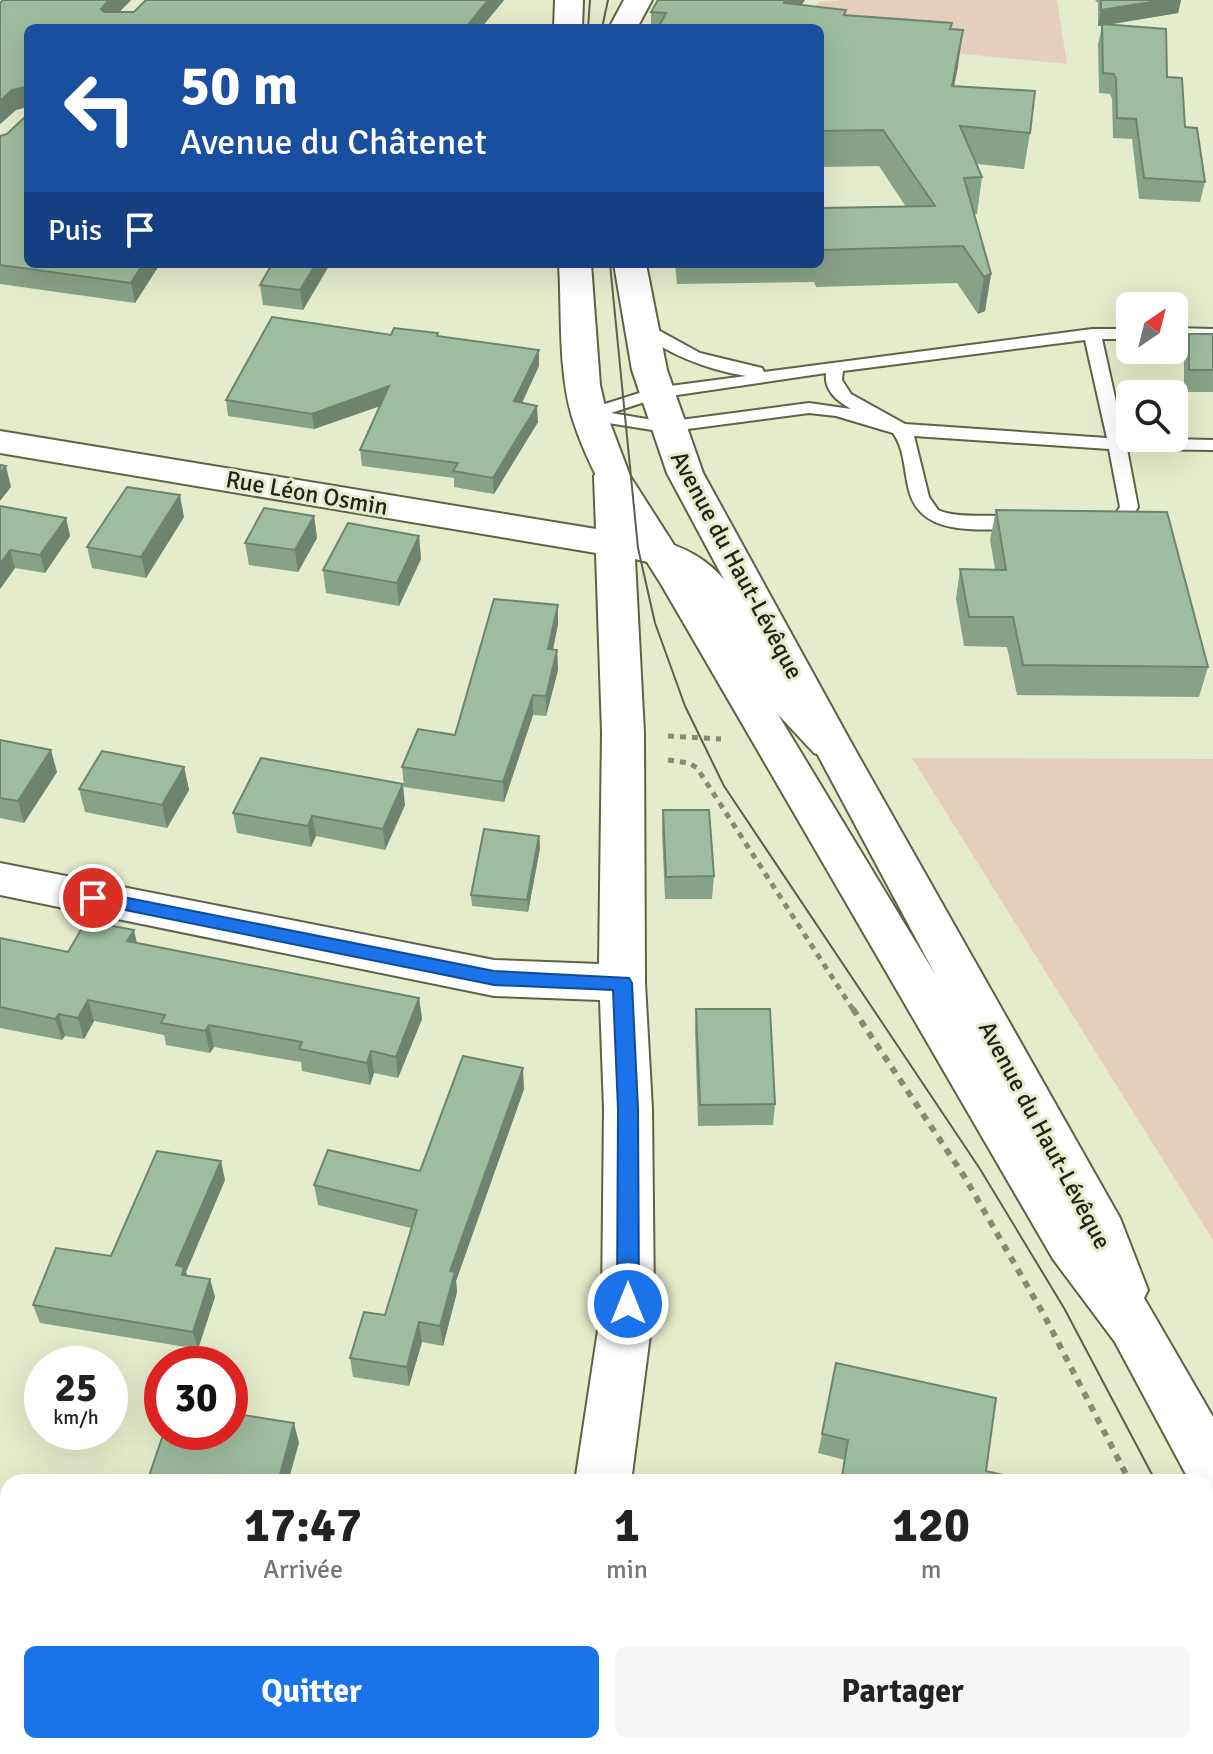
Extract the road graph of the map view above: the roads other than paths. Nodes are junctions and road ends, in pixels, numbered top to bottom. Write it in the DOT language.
graph roads {
  1 [pos="569,0"];
  2 [pos="638,0"];
  3 [pos="568,24"];
  4 [pos="625,24"];
  5 [pos="575,268"];
  6 [pos="630,268"];
  7 [pos="637,323"];
  8 [pos="1188,333"];
  9 [pos="1092,334"];
  10 [pos="1116,334"];
  11 [pos="1213,334"];
  12 [pos="835,367"];
  13 [pos="773,375"];
  14 [pos="660,410"];
  15 [pos="589,415"];
  16 [pos="900,429"];
  17 [pos="0,442"];
  18 [pos="1116,444"];
  19 [pos="1188,445"];
  20 [pos="1213,445"];
  21 [pos="1118,452"];
  22 [pos="612,476"];
  23 [pos="1043,523"];
  24 [pos="1091,525"];
  25 [pos="614,544"];
  26 [pos="659,551"];
  27 [pos="832,746"];
  28 [pos="0,879"];
  29 [pos="622,983"];
  30 [pos="1134,1326"];
  31 [pos="1213,1470"];
  32 [pos="604,1474"];
  1 -- 3 [label="main road"];
  2 -- 4 [label="main road"];
  5 -- 15 [label="main road, Avenue du Haut-Lévêque"];
  6 -- 7 [label="main road, Avenue du Haut-Lévêque"];
  7 -- 13 [label="lane"];
  7 -- 14 [label="main road, Avenue du Haut-Lévêque"];
  8 -- 11 [label="lane"];
  9 -- 10 [label="lane"];
  9 -- 12 [label="lane"];
  9 -- 18 [label="lane"];
  12 -- 13 [label="lane"];
  12 -- 16 [label="lane"];
  13 -- 14 [label="lane"];
  14 -- 15 [label="lane"];
  14 -- 15 [label="lane"];
  14 -- 16 [label="lane"];
  14 -- 27 [label="main road, Avenue du Haut-Lévêque"];
  15 -- 22 [label="main road, Avenue du Haut-Lévêque"];
  16 -- 18 [label="lane"];
  16 -- 23 [label="lane"];
  17 -- 25 [label="main road, Rue Léon Osmin"];
  19 -- 20 [label="lane"];
  21 -- 24 [label="lane"];
  22 -- 25 [label="main road, Avenue du Haut-Lévêque"];
  22 -- 26 [label="main road, Avenue du Haut-Lévêque"];
  25 -- 26 [label="main road, Rue Léon Osmin"];
  25 -- 29 [label="main road, Avenue du Haut-Lévêque"];
  26 -- 27 [label="main road"];
  26 -- 30 [label="main road, Avenue du Haut-Lévêque"];
  27 -- 30 [label="main road, Avenue du Haut-Lévêque"];
  28 -- 29 [label="main road"];
  29 -- 32 [label="main road, Avenue du Haut-Lévêque"];
  30 -- 31 [label="main road"];
}
